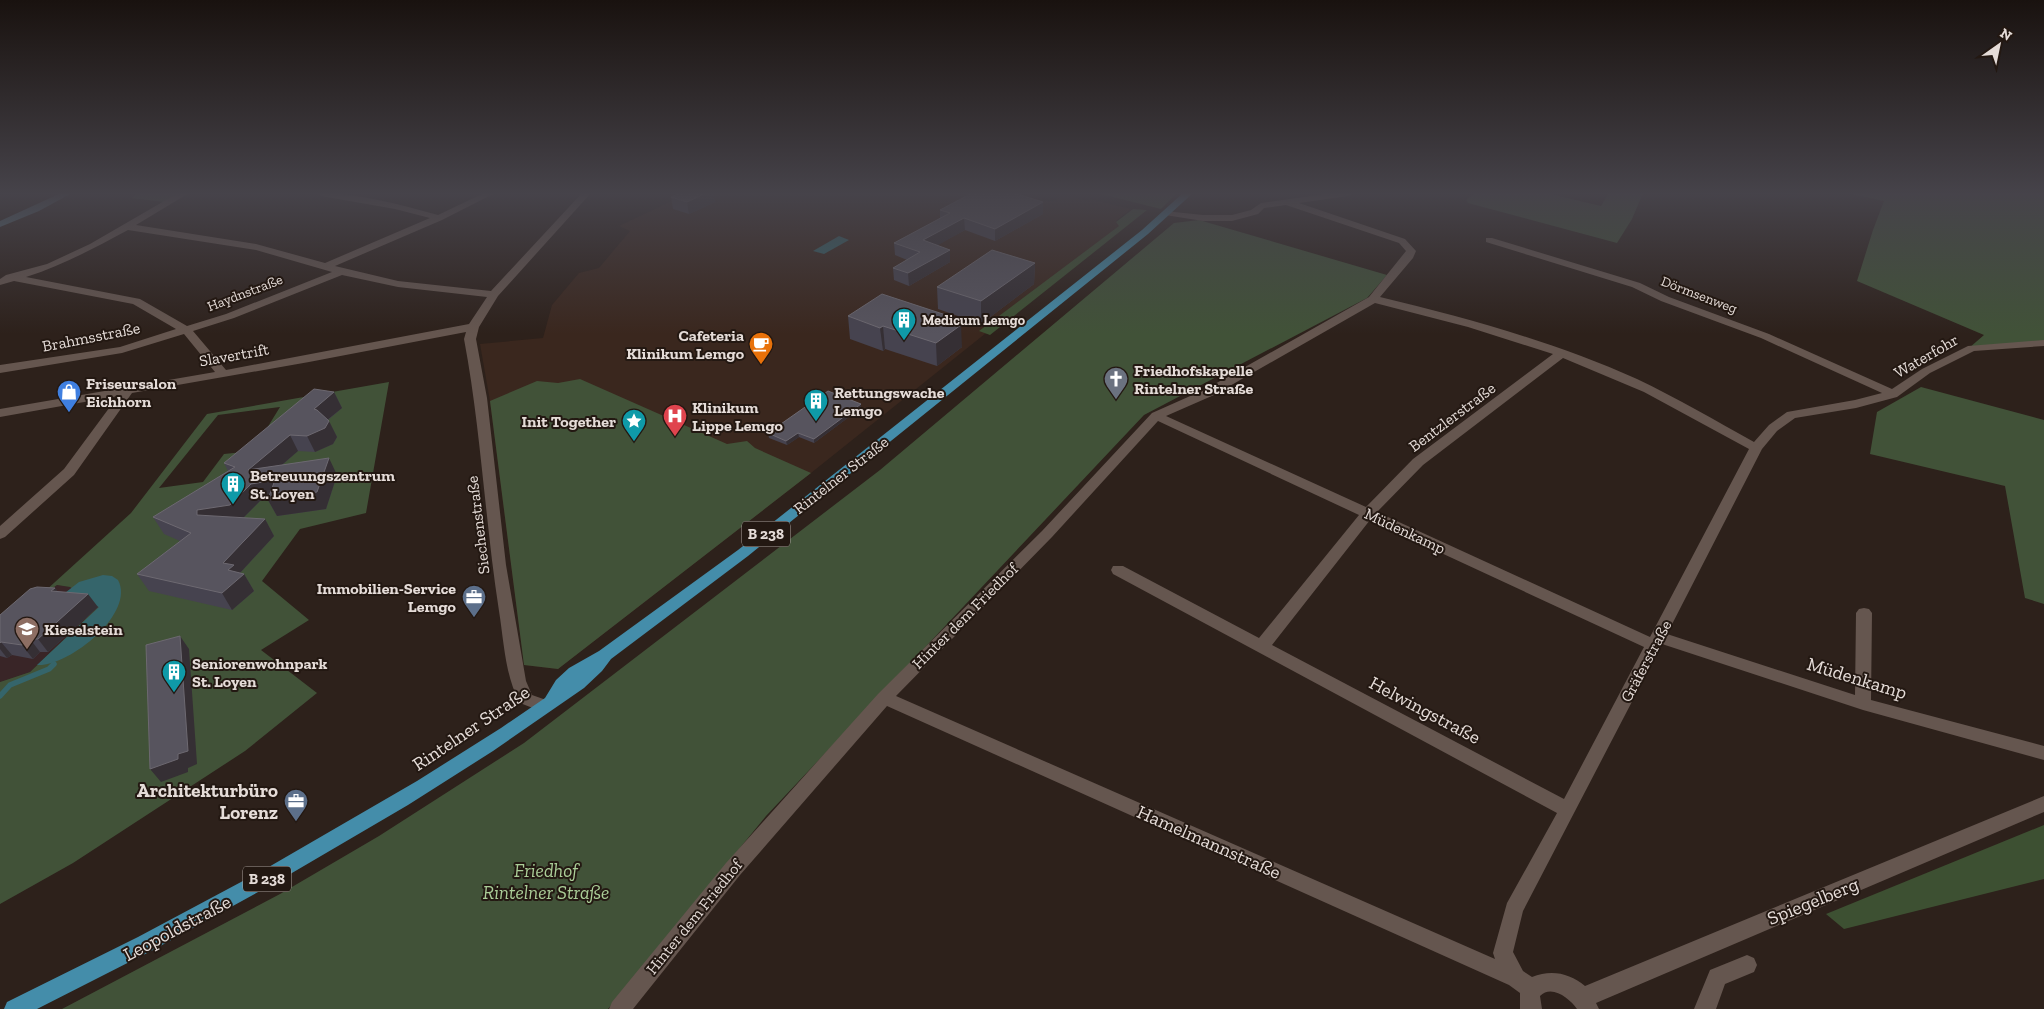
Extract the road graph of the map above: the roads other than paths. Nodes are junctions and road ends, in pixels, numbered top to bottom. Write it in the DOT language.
graph roads {
  1 [pos="102,240"];
  2 [pos="223,240"];
  3 [pos="387,240"];
  4 [pos="544,240"];
  5 [pos="1133,240"];
  6 [pos="1396,240"];
  7 [pos="1489,240"];
  8 [pos="327,266"];
  9 [pos="341,272"];
  10 [pos="5,280"];
  11 [pos="494,294"];
  12 [pos="1373,299"];
  13 [pos="473,327"];
  14 [pos="187,331"];
  15 [pos="2044,344"];
  16 [pos="1562,353"];
  17 [pos="0,368"];
  18 [pos="222,373"];
  19 [pos="128,391"];
  20 [pos="1893,394"];
  21 [pos="1856,404"];
  22 [pos="0,413"];
  23 [pos="1156,416"];
  24 [pos="1756,448"];
  25 [pos="1367,514"];
  26 [pos="0,534"];
  27 [pos="1118,570"];
  28 [pos="1864,613"];
  29 [pos="1657,641"];
  30 [pos="1261,647"];
  31 [pos="884,698"];
  32 [pos="548,702"];
  33 [pos="1863,704"];
  34 [pos="2044,753"];
  35 [pos="412,793"];
  36 [pos="2044,804"];
  37 [pos="1568,810"];
  38 [pos="1747,965"];
  39 [pos="1526,992"];
  40 [pos="1585,1004"];
  41 [pos="15,1009"];
  42 [pos="620,1009"];
  43 [pos="1705,1009"];
  1 -- 10 [label="street"];
  2 -- 8 [label="street"];
  3 -- 8 [label="street"];
  4 -- 11 [label="street"];
  5 -- 32 [label="main road, Rintelner Straße / B 238"];
  6 -- 12 [label="street"];
  7 -- 20 [label="street, Dörmsenweg"];
  8 -- 9 [label="street"];
  9 -- 11 [label="street"];
  9 -- 14 [label="street, Haydnstraße"];
  10 -- 14 [label="street"];
  11 -- 13 [label="street"];
  12 -- 16 [label="street"];
  12 -- 23 [label="street, Hinter dem Friedhof"];
  13 -- 18 [label="street, Slavertrift"];
  13 -- 32 [label="street, Siechenstraße"];
  14 -- 17 [label="street, Brahmsstraße"];
  14 -- 18 [label="street"];
  15 -- 20 [label="street, Waterfohr"];
  16 -- 24 [label="street"];
  16 -- 25 [label="street, Bentzlerstraße"];
  18 -- 19 [label="street, Slavertrift"];
  19 -- 22 [label="street, Slavertrift"];
  19 -- 26 [label="street"];
  20 -- 21 [label="street, Waterfohr"];
  21 -- 24 [label="street, Gräferstraße"];
  23 -- 25 [label="street, Müdenkamp"];
  23 -- 31 [label="street, Hinter dem Friedhof"];
  24 -- 29 [label="street, Gräferstraße"];
  25 -- 29 [label="street, Müdenkamp"];
  25 -- 30 [label="street"];
  27 -- 30 [label="street, Helwingstraße"];
  28 -- 33 [label="street"];
  29 -- 33 [label="street, Müdenkamp"];
  29 -- 37 [label="street, Gräferstraße"];
  30 -- 37 [label="street, Helwingstraße"];
  31 -- 39 [label="street, Hamelmannstraße"];
  31 -- 42 [label="street, Hinter dem Friedhof"];
  32 -- 35 [label="main road, Rintelner Straße / B 238"];
  33 -- 34 [label="street, Müdenkamp"];
  35 -- 41 [label="main road, Leopoldstraße / B 238"];
  36 -- 40 [label="street, Spiegelberg"];
  37 -- 39 [label="street, Gräferstraße"];
  38 -- 43 [label="street"];
  39 -- 40 [label="street"];
}
